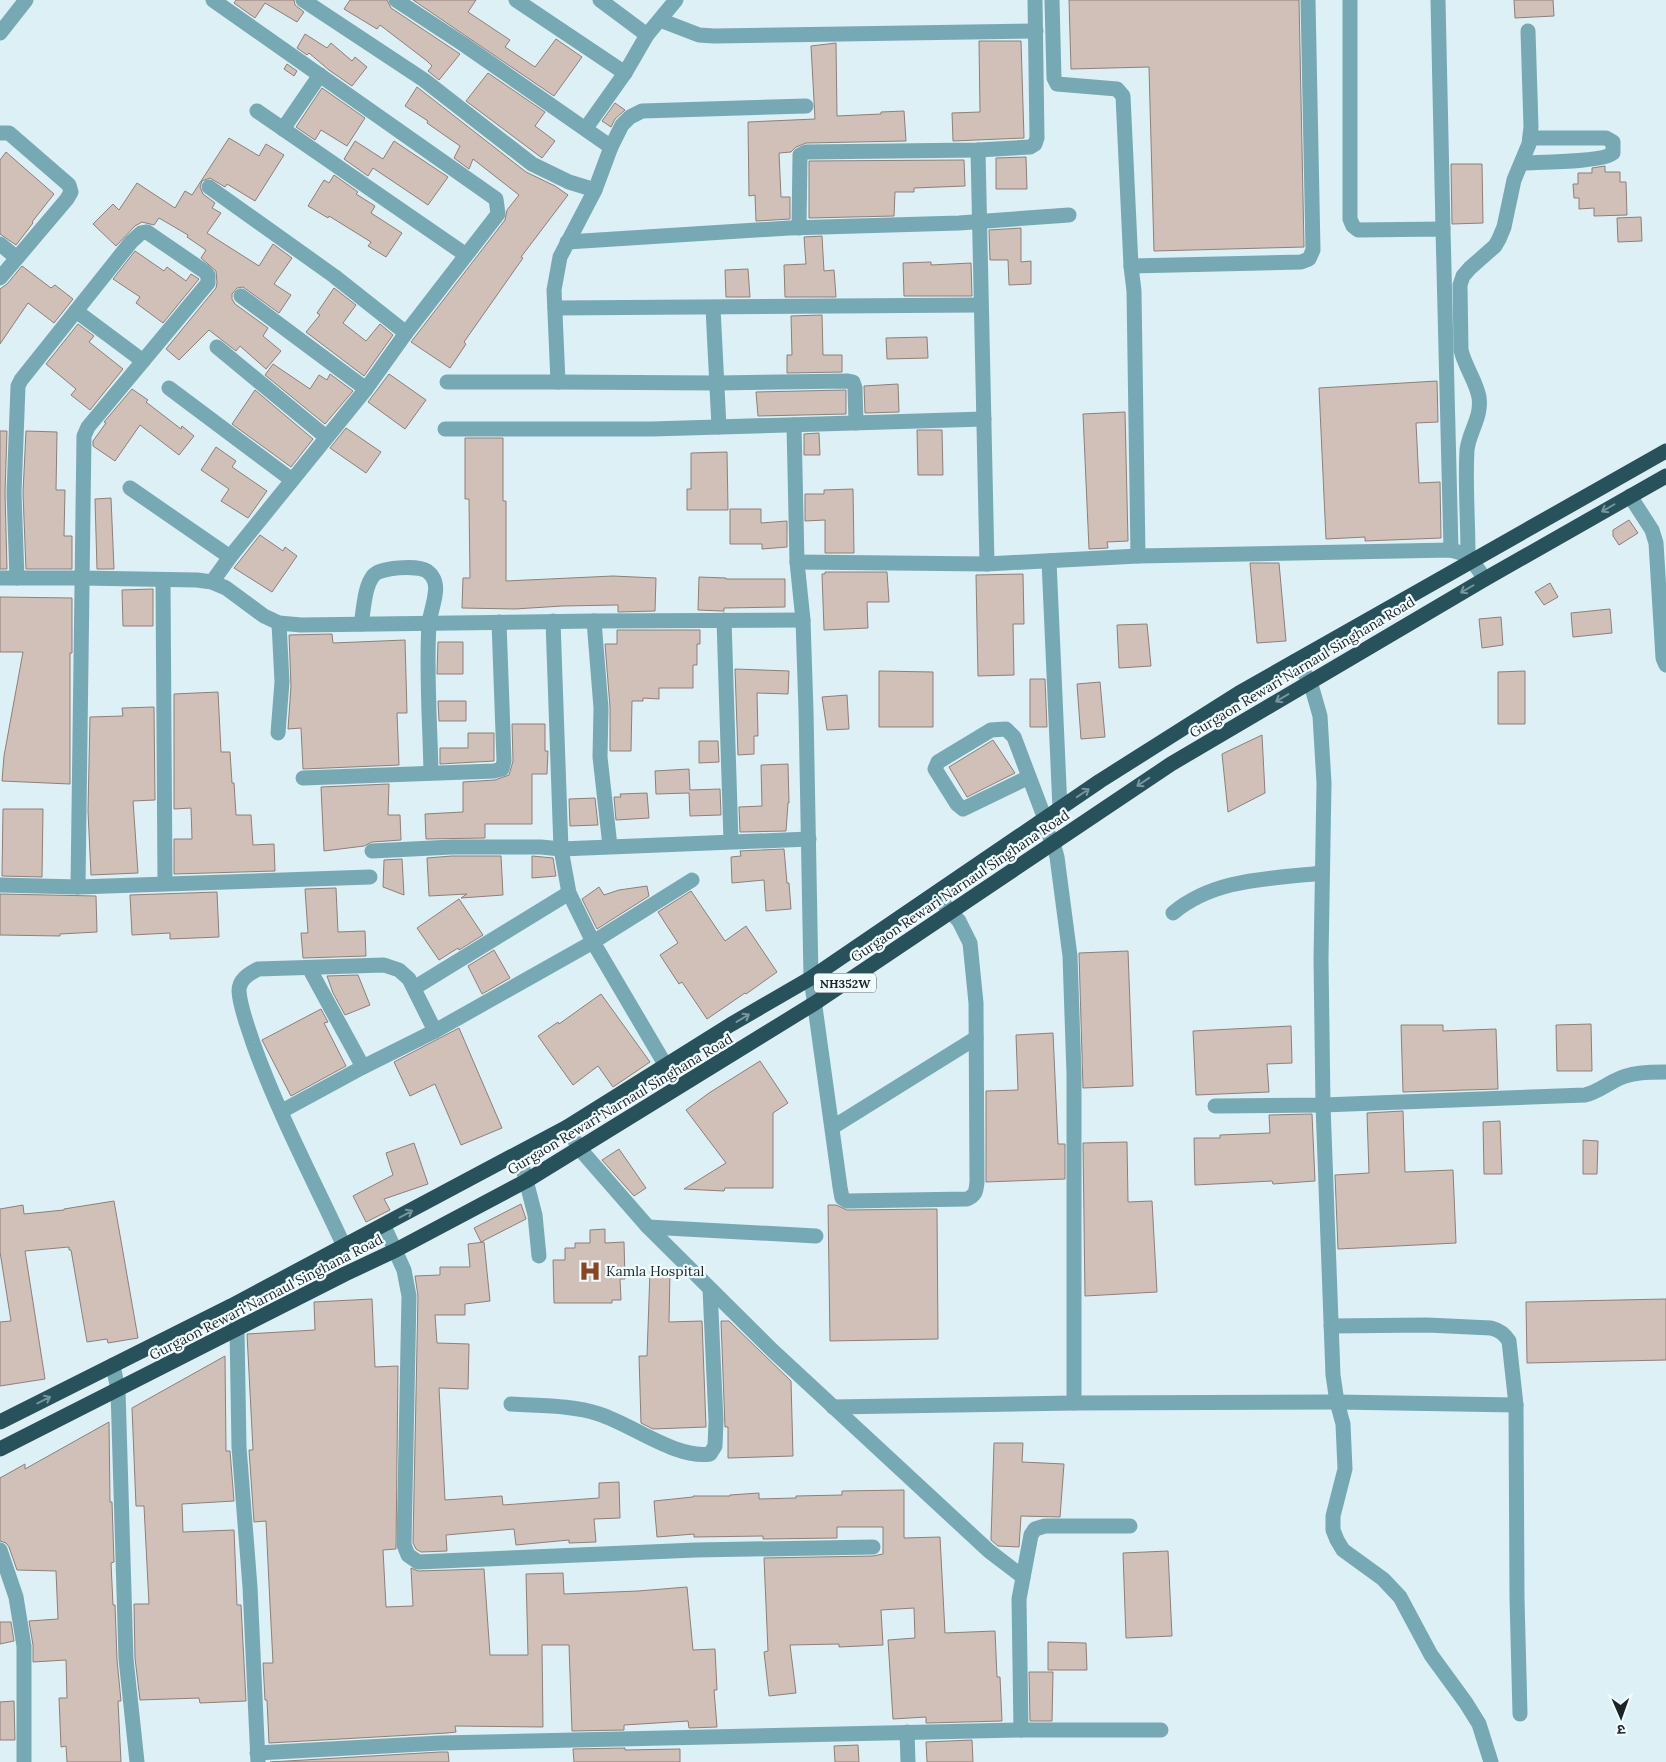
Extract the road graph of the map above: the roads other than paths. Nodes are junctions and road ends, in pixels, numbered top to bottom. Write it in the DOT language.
graph roads {
  1 [pos="26,0"];
  2 [pos="213,0"];
  3 [pos="303,0"];
  4 [pos="396,0"];
  5 [pos="516,0"];
  6 [pos="600,0"];
  7 [pos="676,0"];
  8 [pos="1036,0"];
  9 [pos="1052,0"];
  10 [pos="1308,0"];
  11 [pos="1350,0"];
  12 [pos="1438,0"];
  13 [pos="660,20"];
  14 [pos="1036,31"];
  15 [pos="1528,31"];
  16 [pos="0,33"];
  17 [pos="647,35"];
  18 [pos="625,73"];
  19 [pos="320,75"];
  20 [pos="806,106"];
  21 [pos="257,111"];
  22 [pos="586,128"];
  23 [pos="283,129"];
  24 [pos="0,133"];
  25 [pos="1530,138"];
  26 [pos="611,146"];
  27 [pos="978,150"];
  28 [pos="1523,163"];
  29 [pos="209,186"];
  30 [pos="595,190"];
  31 [pos="1069,215"];
  32 [pos="980,222"];
  33 [pos="799,228"];
  34 [pos="1443,229"];
  35 [pos="568,242"];
  36 [pos="0,244"];
  37 [pos="466,255"];
  38 [pos="17,258"];
  39 [pos="1131,266"];
  40 [pos="0,278"];
  41 [pos="241,296"];
  42 [pos="980,305"];
  43 [pos="555,308"];
  44 [pos="713,308"];
  45 [pos="76,311"];
  46 [pos="406,333"];
  47 [pos="217,346"];
  48 [pos="143,361"];
  49 [pos="447,382"];
  50 [pos="558,382"];
  51 [pos="717,384"];
  52 [pos="169,388"];
  53 [pos="366,389"];
  54 [pos="984,419"];
  55 [pos="856,423"];
  56 [pos="794,425"];
  57 [pos="719,426"];
  58 [pos="445,429"];
  59 [pos="326,437"];
  60 [pos="1666,451"];
  61 [pos="1643,464"];
  62 [pos="1661,479"];
  63 [pos="292,480"];
  64 [pos="130,488"];
  65 [pos="1630,496"];
  66 [pos="1451,550"];
  67 [pos="1138,556"];
  68 [pos="230,557"];
  69 [pos="1471,558"];
  70 [pos="1049,561"];
  71 [pos="797,562"];
  72 [pos="987,564"];
  73 [pos="0,578"];
  74 [pos="17,578"];
  75 [pos="81,578"];
  76 [pos="1484,579"];
  77 [pos="163,580"];
  78 [pos="212,582"];
  79 [pos="724,620"];
  80 [pos="803,620"];
  81 [pos="553,621"];
  82 [pos="594,621"];
  83 [pos="499,622"];
  84 [pos="279,623"];
  85 [pos="429,623"];
  86 [pos="361,624"];
  87 [pos="1295,661"];
  88 [pos="1666,665"];
  89 [pos="1310,681"];
  90 [pos="278,733"];
  91 [pos="431,772"];
  92 [pos="1030,777"];
  93 [pos="303,778"];
  94 [pos="1060,809"];
  95 [pos="1044,820"];
  96 [pos="810,839"];
  97 [pos="731,842"];
  98 [pos="1053,843"];
  99 [pos="610,846"];
  100 [pos="561,849"];
  101 [pos="372,851"];
  102 [pos="1322,873"];
  103 [pos="370,878"];
  104 [pos="692,880"];
  105 [pos="165,883"];
  106 [pos="0,885"];
  107 [pos="78,887"];
  108 [pos="569,893"];
  109 [pos="935,894"];
  110 [pos="951,910"];
  111 [pos="1173,912"];
  112 [pos="593,942"];
  113 [pos="309,968"];
  114 [pos="811,978"];
  115 [pos="414,988"];
  116 [pos="815,1003"];
  117 [pos="435,1031"];
  118 [pos="976,1038"];
  119 [pos="666,1066"];
  120 [pos="363,1067"];
  121 [pos="1666,1072"];
  122 [pos="1323,1105"];
  123 [pos="1215,1106"];
  124 [pos="282,1111"];
  125 [pos="567,1127"];
  126 [pos="833,1127"];
  127 [pos="579,1148"];
  128 [pos="519,1153"];
  129 [pos="526,1181"];
  130 [pos="384,1226"];
  131 [pos="648,1227"];
  132 [pos="816,1236"];
  133 [pos="344,1246"];
  134 [pos="396,1250"];
  135 [pos="539,1256"];
  136 [pos="710,1288"];
  137 [pos="231,1306"];
  138 [pos="1331,1326"];
  139 [pos="237,1329"];
  140 [pos="113,1366"];
  141 [pos="118,1390"];
  142 [pos="1337,1402"];
  143 [pos="1074,1403"];
  144 [pos="511,1404"];
  145 [pos="1516,1405"];
  146 [pos="833,1407"];
  147 [pos="0,1422"];
  148 [pos="0,1450"];
  149 [pos="1130,1526"];
  150 [pos="873,1547"];
  151 [pos="0,1550"];
  152 [pos="1023,1577"];
  153 [pos="1520,1714"];
  154 [pos="1021,1730"];
  155 [pos="1161,1730"];
  156 [pos="907,1732"];
  157 [pos="258,1757"];
  158 [pos="24,1762"];
  159 [pos="137,1762"];
  160 [pos="908,1762"];
  161 [pos="1491,1762"];
  1 -- 16 [label="street"];
  2 -- 19 [label="street"];
  3 -- 30 [label="street"];
  4 -- 22 [label="street"];
  5 -- 18 [label="street"];
  6 -- 17 [label="street"];
  7 -- 13 [label="street"];
  8 -- 14 [label="street"];
  9 -- 39 [label="street"];
  10 -- 39 [label="street"];
  11 -- 34 [label="street"];
  12 -- 34 [label="street"];
  13 -- 14 [label="street"];
  13 -- 17 [label="street"];
  14 -- 27 [label="street"];
  15 -- 25 [label="street"];
  17 -- 18 [label="street"];
  18 -- 22 [label="street"];
  19 -- 23 [label="street"];
  19 -- 37 [label="street"];
  20 -- 26 [label="street"];
  21 -- 23 [label="street"];
  22 -- 26 [label="street"];
  23 -- 37 [label="street"];
  24 -- 38 [label="street"];
  25 -- 28 [label="street"];
  25 -- 28 [label="street"];
  26 -- 30 [label="street"];
  27 -- 32 [label="street"];
  27 -- 33 [label="street"];
  28 -- 69 [label="street"];
  29 -- 46 [label="street"];
  30 -- 35 [label="street"];
  31 -- 32 [label="street"];
  32 -- 33 [label="street"];
  32 -- 42 [label="street"];
  33 -- 35 [label="street"];
  34 -- 66 [label="street"];
  35 -- 43 [label="street"];
  36 -- 38 [label="street"];
  37 -- 46 [label="street"];
  38 -- 40 [label="street"];
  39 -- 67 [label="street"];
  41 -- 53 [label="street"];
  42 -- 44 [label="street"];
  42 -- 54 [label="street"];
  43 -- 44 [label="street"];
  43 -- 50 [label="street"];
  44 -- 51 [label="street"];
  45 -- 48 [label="street"];
  45 -- 48 [label="street"];
  45 -- 74 [label="street"];
  46 -- 53 [label="street"];
  47 -- 59 [label="street"];
  48 -- 75 [label="street"];
  49 -- 50 [label="street"];
  50 -- 51 [label="street"];
  51 -- 55 [label="street"];
  51 -- 57 [label="street"];
  52 -- 63 [label="street"];
  53 -- 59 [label="street"];
  54 -- 55 [label="street"];
  54 -- 72 [label="street"];
  55 -- 56 [label="street"];
  56 -- 57 [label="street"];
  56 -- 71 [label="street"];
  57 -- 58 [label="street"];
  59 -- 63 [label="street"];
  60 -- 61 [label="highway, NH352W"];
  61 -- 62 [label="highway"];
  61 -- 69 [label="highway, NH352W"];
  62 -- 65 [label="highway, Gurgaon Rewari Narnaul Singhana Road / NH352W"];
  63 -- 68 [label="street"];
  64 -- 68 [label="street"];
  65 -- 76 [label="highway, Gurgaon Rewari Narnaul Singhana Road / NH352W, one-way"];
  65 -- 88 [label="street"];
  66 -- 67 [label="street"];
  66 -- 69 [label="street"];
  67 -- 70 [label="street"];
  68 -- 78 [label="street"];
  69 -- 76 [label="street"];
  69 -- 87 [label="highway, NH352W"];
  70 -- 72 [label="street"];
  70 -- 94 [label="street"];
  71 -- 72 [label="street"];
  71 -- 80 [label="street"];
  73 -- 74 [label="street"];
  74 -- 75 [label="street"];
  75 -- 77 [label="street"];
  75 -- 107 [label="street"];
  76 -- 89 [label="highway, Gurgaon Rewari Narnaul Singhana Road / NH352W, one-way"];
  77 -- 78 [label="street"];
  77 -- 105 [label="street"];
  78 -- 84 [label="street"];
  79 -- 80 [label="street"];
  79 -- 82 [label="street"];
  79 -- 97 [label="street"];
  80 -- 96 [label="street"];
  81 -- 82 [label="street"];
  81 -- 83 [label="street"];
  81 -- 100 [label="street"];
  82 -- 99 [label="street"];
  83 -- 85 [label="street"];
  83 -- 91 [label="street"];
  84 -- 86 [label="street"];
  84 -- 90 [label="street"];
  85 -- 86 [label="street"];
  85 -- 86 [label="street"];
  85 -- 91 [label="street"];
  87 -- 89 [label="street"];
  94 -- 87 [label="highway, NH352W, one-way"];
  89 -- 98 [label="highway, Gurgaon Rewari Narnaul Singhana Road / NH352W, one-way"];
  89 -- 102 [label="street"];
  91 -- 93 [label="street"];
  92 -- 92 [label="street"];
  92 -- 95 [label="street"];
  94 -- 95 [label="highway, NH352W"];
  95 -- 98 [label="street"];
  95 -- 109 [label="highway, NH352W"];
  96 -- 97 [label="street"];
  96 -- 114 [label="street"];
  97 -- 99 [label="street"];
  98 -- 110 [label="highway, Gurgaon Rewari Narnaul Singhana Road / NH352W"];
  98 -- 143 [label="street"];
  99 -- 100 [label="street"];
  100 -- 101 [label="street"];
  100 -- 108 [label="street"];
  102 -- 111 [label="street"];
  102 -- 122 [label="street"];
  103 -- 105 [label="street"];
  104 -- 112 [label="street"];
  105 -- 107 [label="street"];
  106 -- 107 [label="street"];
  108 -- 112 [label="street"];
  108 -- 115 [label="street"];
  109 -- 110 [label="street"];
  109 -- 114 [label="highway, NH352W"];
  110 -- 116 [label="highway, Gurgaon Rewari Narnaul Singhana Road / NH352W"];
  110 -- 118 [label="street"];
  112 -- 117 [label="street"];
  112 -- 119 [label="street"];
  113 -- 115 [label="street"];
  113 -- 120 [label="street"];
  113 -- 124 [label="street"];
  114 -- 116 [label="street"];
  119 -- 114 [label="highway, NH352W, one-way"];
  115 -- 117 [label="street"];
  116 -- 126 [label="street"];
  116 -- 127 [label="highway, Gurgaon Rewari Narnaul Singhana Road / NH352W"];
  117 -- 120 [label="street"];
  118 -- 126 [label="street"];
  118 -- 126 [label="street"];
  119 -- 125 [label="highway, NH352W"];
  120 -- 124 [label="street"];
  121 -- 122 [label="street"];
  122 -- 123 [label="street"];
  122 -- 138 [label="street"];
  124 -- 133 [label="street"];
  125 -- 127 [label="street"];
  125 -- 128 [label="highway, NH352W"];
  127 -- 129 [label="highway, Gurgaon Rewari Narnaul Singhana Road / NH352W"];
  127 -- 131 [label="street"];
  128 -- 129 [label="street"];
  130 -- 128 [label="highway, NH352W, one-way"];
  129 -- 134 [label="highway, Gurgaon Rewari Narnaul Singhana Road / NH352W"];
  129 -- 135 [label="street"];
  130 -- 133 [label="highway, NH352W"];
  130 -- 134 [label="street"];
  131 -- 132 [label="street"];
  131 -- 136 [label="street"];
  133 -- 137 [label="highway, NH352W"];
  134 -- 139 [label="highway, Gurgaon Rewari Narnaul Singhana Road / NH352W"];
  134 -- 150 [label="street"];
  136 -- 144 [label="street"];
  136 -- 146 [label="street"];
  137 -- 139 [label="street"];
  137 -- 140 [label="highway, NH352W"];
  138 -- 142 [label="street"];
  138 -- 145 [label="street"];
  139 -- 141 [label="highway, Gurgaon Rewari Narnaul Singhana Road / NH352W"];
  139 -- 157 [label="street"];
  140 -- 141 [label="street"];
  147 -- 140 [label="highway, NH352W, one-way"];
  141 -- 148 [label="highway, Gurgaon Rewari Narnaul Singhana Road / NH352W"];
  141 -- 159 [label="street"];
  142 -- 143 [label="street"];
  142 -- 145 [label="street"];
  142 -- 161 [label="street"];
  143 -- 146 [label="street"];
  145 -- 153 [label="street"];
  146 -- 152 [label="street"];
  149 -- 152 [label="street"];
  151 -- 158 [label="street"];
  152 -- 154 [label="street"];
  154 -- 155 [label="street"];
  154 -- 156 [label="street"];
  156 -- 157 [label="street"];
  156 -- 160 [label="street"];
}
